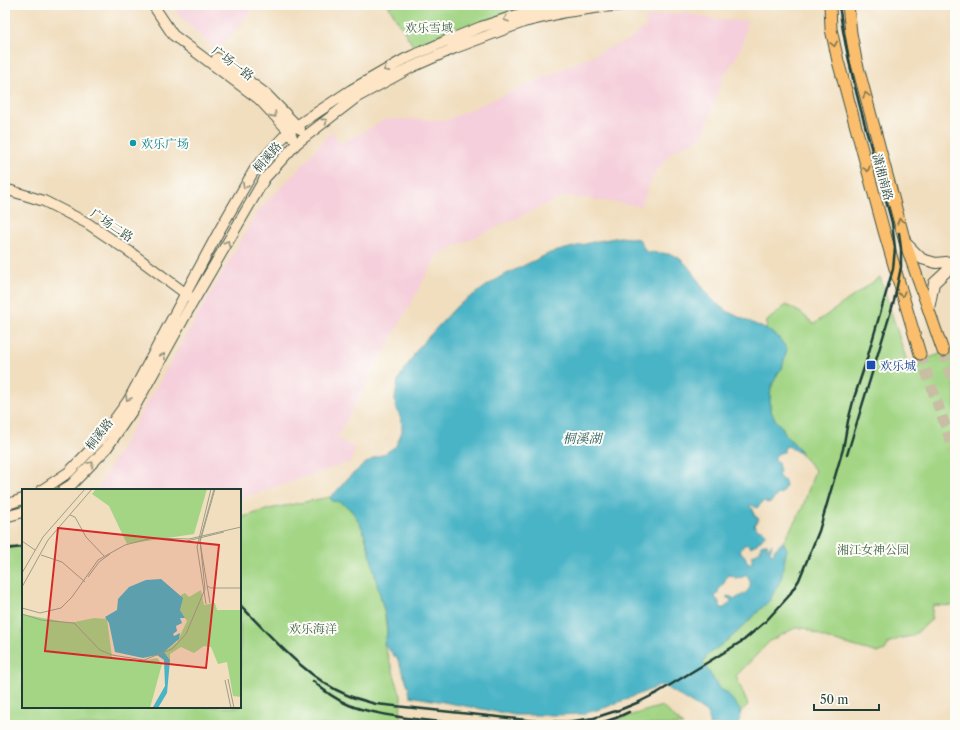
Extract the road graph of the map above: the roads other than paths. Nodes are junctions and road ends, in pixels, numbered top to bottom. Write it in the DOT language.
graph roads {
  1 [pos="152,5"];
  2 [pos="160,5"];
  3 [pos="557,5"];
  4 [pos="624,5"];
  5 [pos="830,5"];
  6 [pos="848,5"];
  7 [pos="293,128"];
  8 [pos="306,136"];
  9 [pos="297,143"];
  10 [pos="5,189"];
  11 [pos="5,196"];
  12 [pos="905,242"];
  13 [pos="955,261"];
  14 [pos="955,268"];
  15 [pos="183,297"];
  16 [pos="192,303"];
  17 [pos="928,309"];
  18 [pos="943,351"];
  19 [pos="920,354"];
  20 [pos="44,489"];
  21 [pos="64,489"];
  22 [pos="22,499"];
  23 [pos="5,505"];
  24 [pos="22,512"];
  25 [pos="5,517"];
  1 -- 7 [label="main road, 广场一路, one-way"];
  2 -- 7 [label="main road, 广场一路"];
  3 -- 7 [label="main road, 桐溪路, one-way"];
  8 -- 4 [label="main road, 桐溪路, one-way"];
  5 -- 19 [label="main road, 潇湘南路, one-way"];
  12 -- 6 [label="main road, 潇湘南路, one-way"];
  7 -- 8 [label="main road, 广场一路"];
  7 -- 9 [label="main road, 广场一路"];
  7 -- 15 [label="main road, 桐溪路, one-way"];
  8 -- 9 [label="main road, 桐溪路"];
  16 -- 9 [label="main road, 桐溪路, one-way"];
  10 -- 15 [label="main road, 广场二路"];
  11 -- 15 [label="main road, 广场二路"];
  12 -- 13 [label="main road"];
  12 -- 17 [label="main road, 潇湘南路"];
  14 -- 17 [label="main road"];
  15 -- 16 [label="main road, 广场二路"];
  15 -- 20 [label="main road, 桐溪路, one-way"];
  21 -- 16 [label="main road, 桐溪路, one-way"];
  17 -- 18 [label="main road, 潇湘南路"];
  22 -- 23 [label="main road"];
  24 -- 25 [label="main road"];
}
